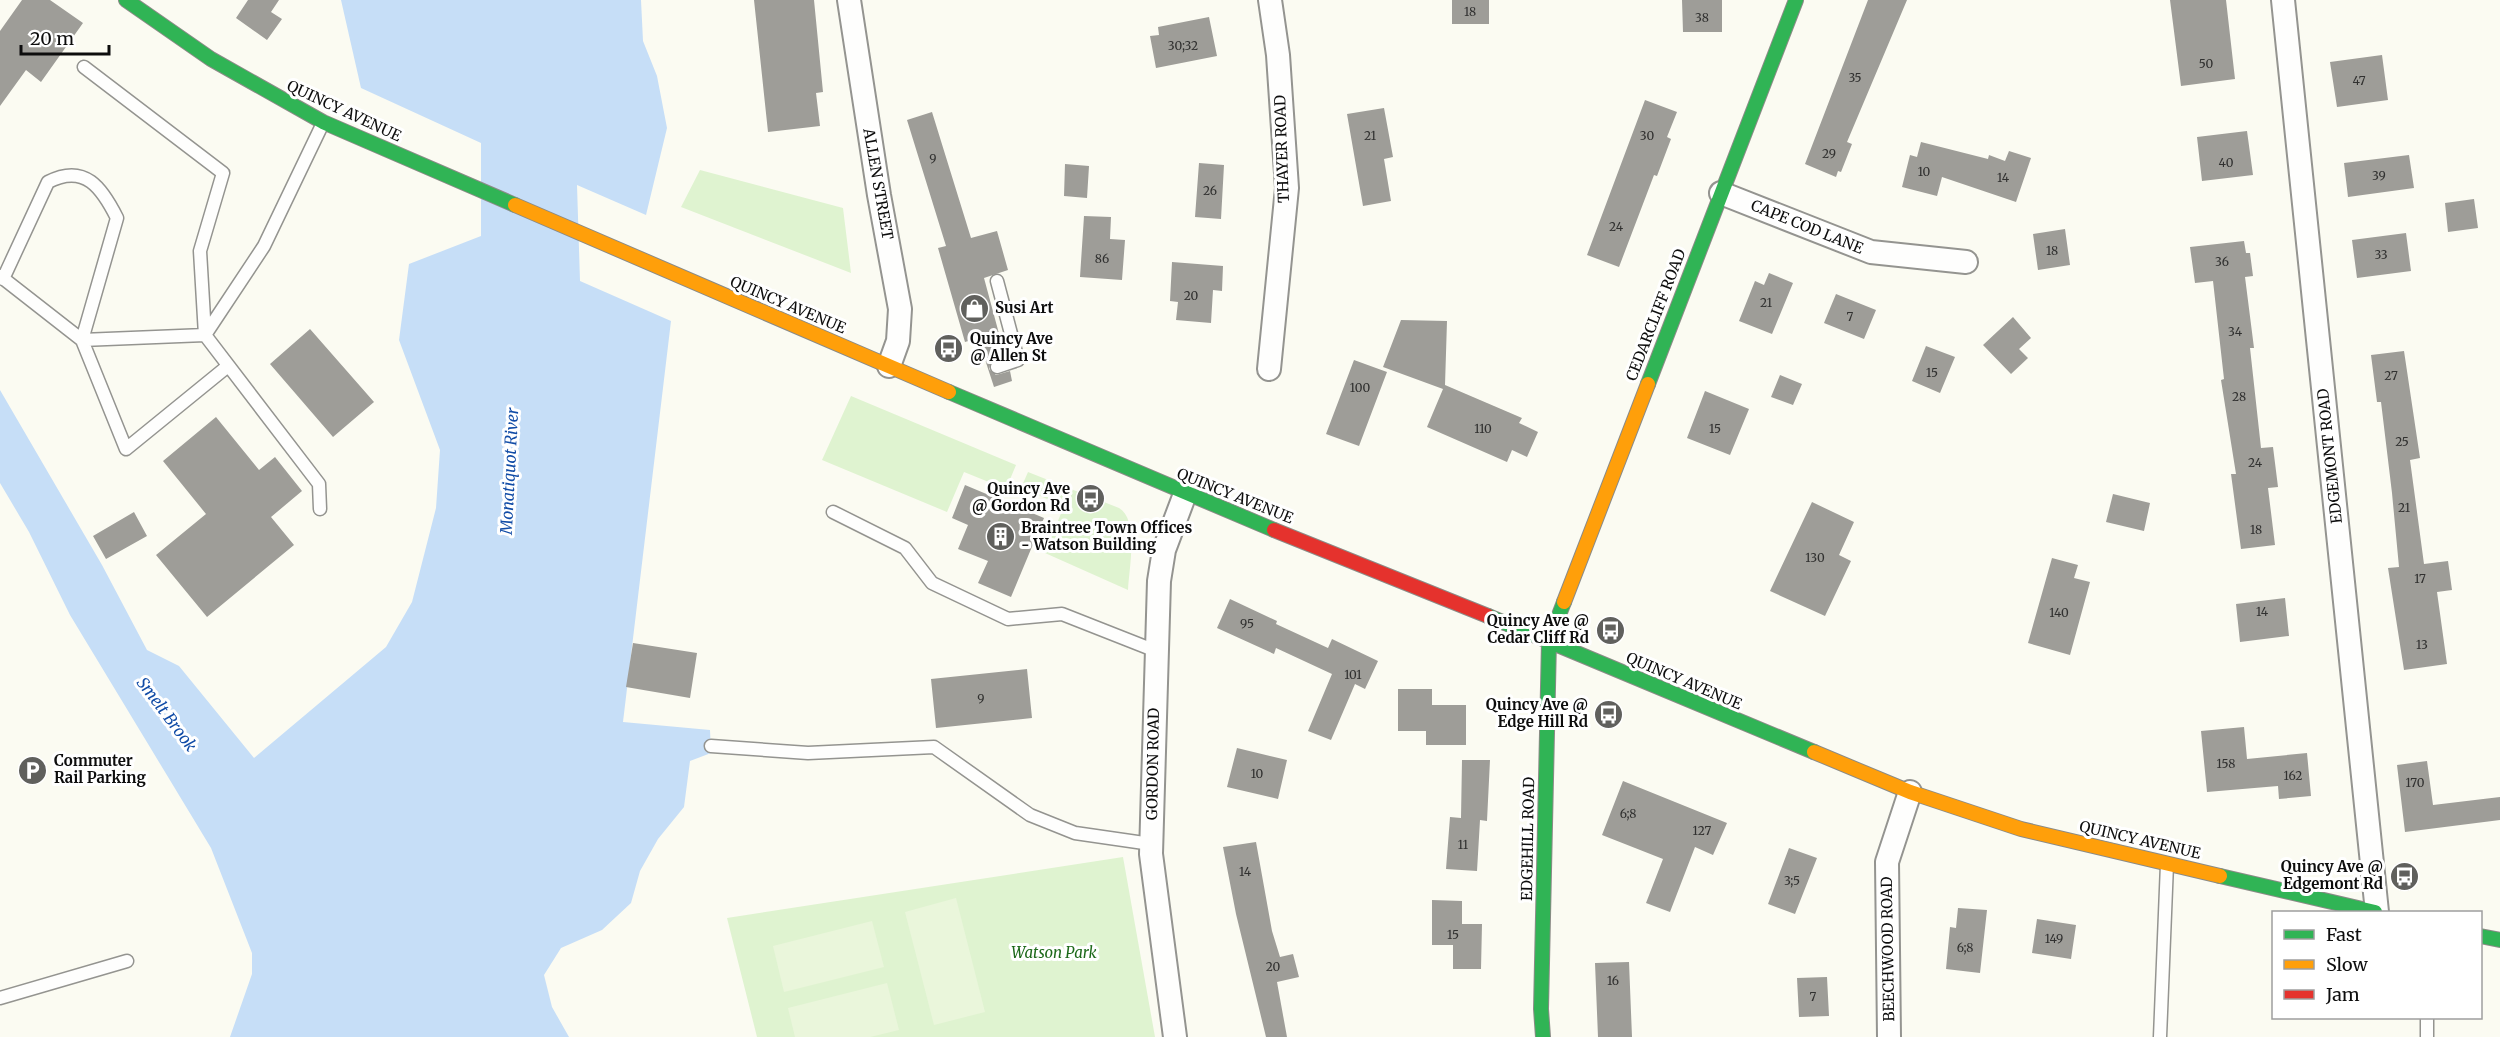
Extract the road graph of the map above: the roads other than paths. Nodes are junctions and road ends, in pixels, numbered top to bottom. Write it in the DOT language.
graph roads {
  1 [pos="126,0"];
  2 [pos="849,0"];
  3 [pos="1270,0"];
  4 [pos="1796,0"];
  5 [pos="2283,0"];
  6 [pos="84,67"];
  7 [pos="323,122"];
  8 [pos="1721,193"];
  9 [pos="1966,262"];
  10 [pos="2,278"];
  11 [pos="997,281"];
  12 [pos="205,335"];
  13 [pos="82,340"];
  14 [pos="228,366"];
  15 [pos="890,366"];
  16 [pos="997,367"];
  17 [pos="1269,369"];
  18 [pos="1185,494"];
  19 [pos="320,509"];
  20 [pos="833,512"];
  21 [pos="1549,641"];
  22 [pos="1156,651"];
  23 [pos="711,746"];
  24 [pos="1910,792"];
  25 [pos="1151,844"];
  26 [pos="2167,863"];
  27 [pos="2372,911"];
  28 [pos="2376,911"];
  29 [pos="2482,936"];
  30 [pos="2500,940"];
  31 [pos="127,961"];
  32 [pos="0,998"];
  33 [pos="2427,1019"];
  34 [pos="1175,1037"];
  35 [pos="1543,1037"];
  36 [pos="1889,1037"];
  37 [pos="2160,1037"];
  38 [pos="2427,1037"];
  1 -- 7 [label="main road, QUINCY AVENUE"];
  2 -- 15 [label="street, ALLEN STREET"];
  3 -- 17 [label="street, THAYER ROAD"];
  4 -- 8 [label="main road, CEDARCLIFF ROAD"];
  5 -- 28 [label="street, EDGEMONT ROAD"];
  6 -- 12 [label="lane"];
  7 -- 12 [label="lane"];
  7 -- 15 [label="main road, QUINCY AVENUE"];
  8 -- 9 [label="street, CAPE COD LANE"];
  8 -- 21 [label="main road, CEDARCLIFF ROAD"];
  10 -- 13 [label="lane"];
  10 -- 13 [label="lane"];
  11 -- 16 [label="lane"];
  12 -- 13 [label="lane"];
  12 -- 14 [label="lane"];
  13 -- 14 [label="lane"];
  14 -- 19 [label="lane"];
  15 -- 18 [label="main road, QUINCY AVENUE"];
  18 -- 21 [label="main road, QUINCY AVENUE"];
  18 -- 22 [label="street, GORDON ROAD"];
  20 -- 22 [label="lane"];
  21 -- 24 [label="main road, QUINCY AVENUE"];
  21 -- 35 [label="main road, EDGEHILL ROAD"];
  22 -- 25 [label="street, GORDON ROAD"];
  23 -- 25 [label="lane"];
  24 -- 26 [label="main road, QUINCY AVENUE"];
  24 -- 36 [label="street, BEECHWOOD ROAD"];
  25 -- 34 [label="street, GORDON ROAD"];
  26 -- 27 [label="main road, QUINCY AVENUE"];
  26 -- 37 [label="lane"];
  29 -- 30 [label="main road"];
  31 -- 32 [label="lane"];
  33 -- 38 [label="lane"];
}
